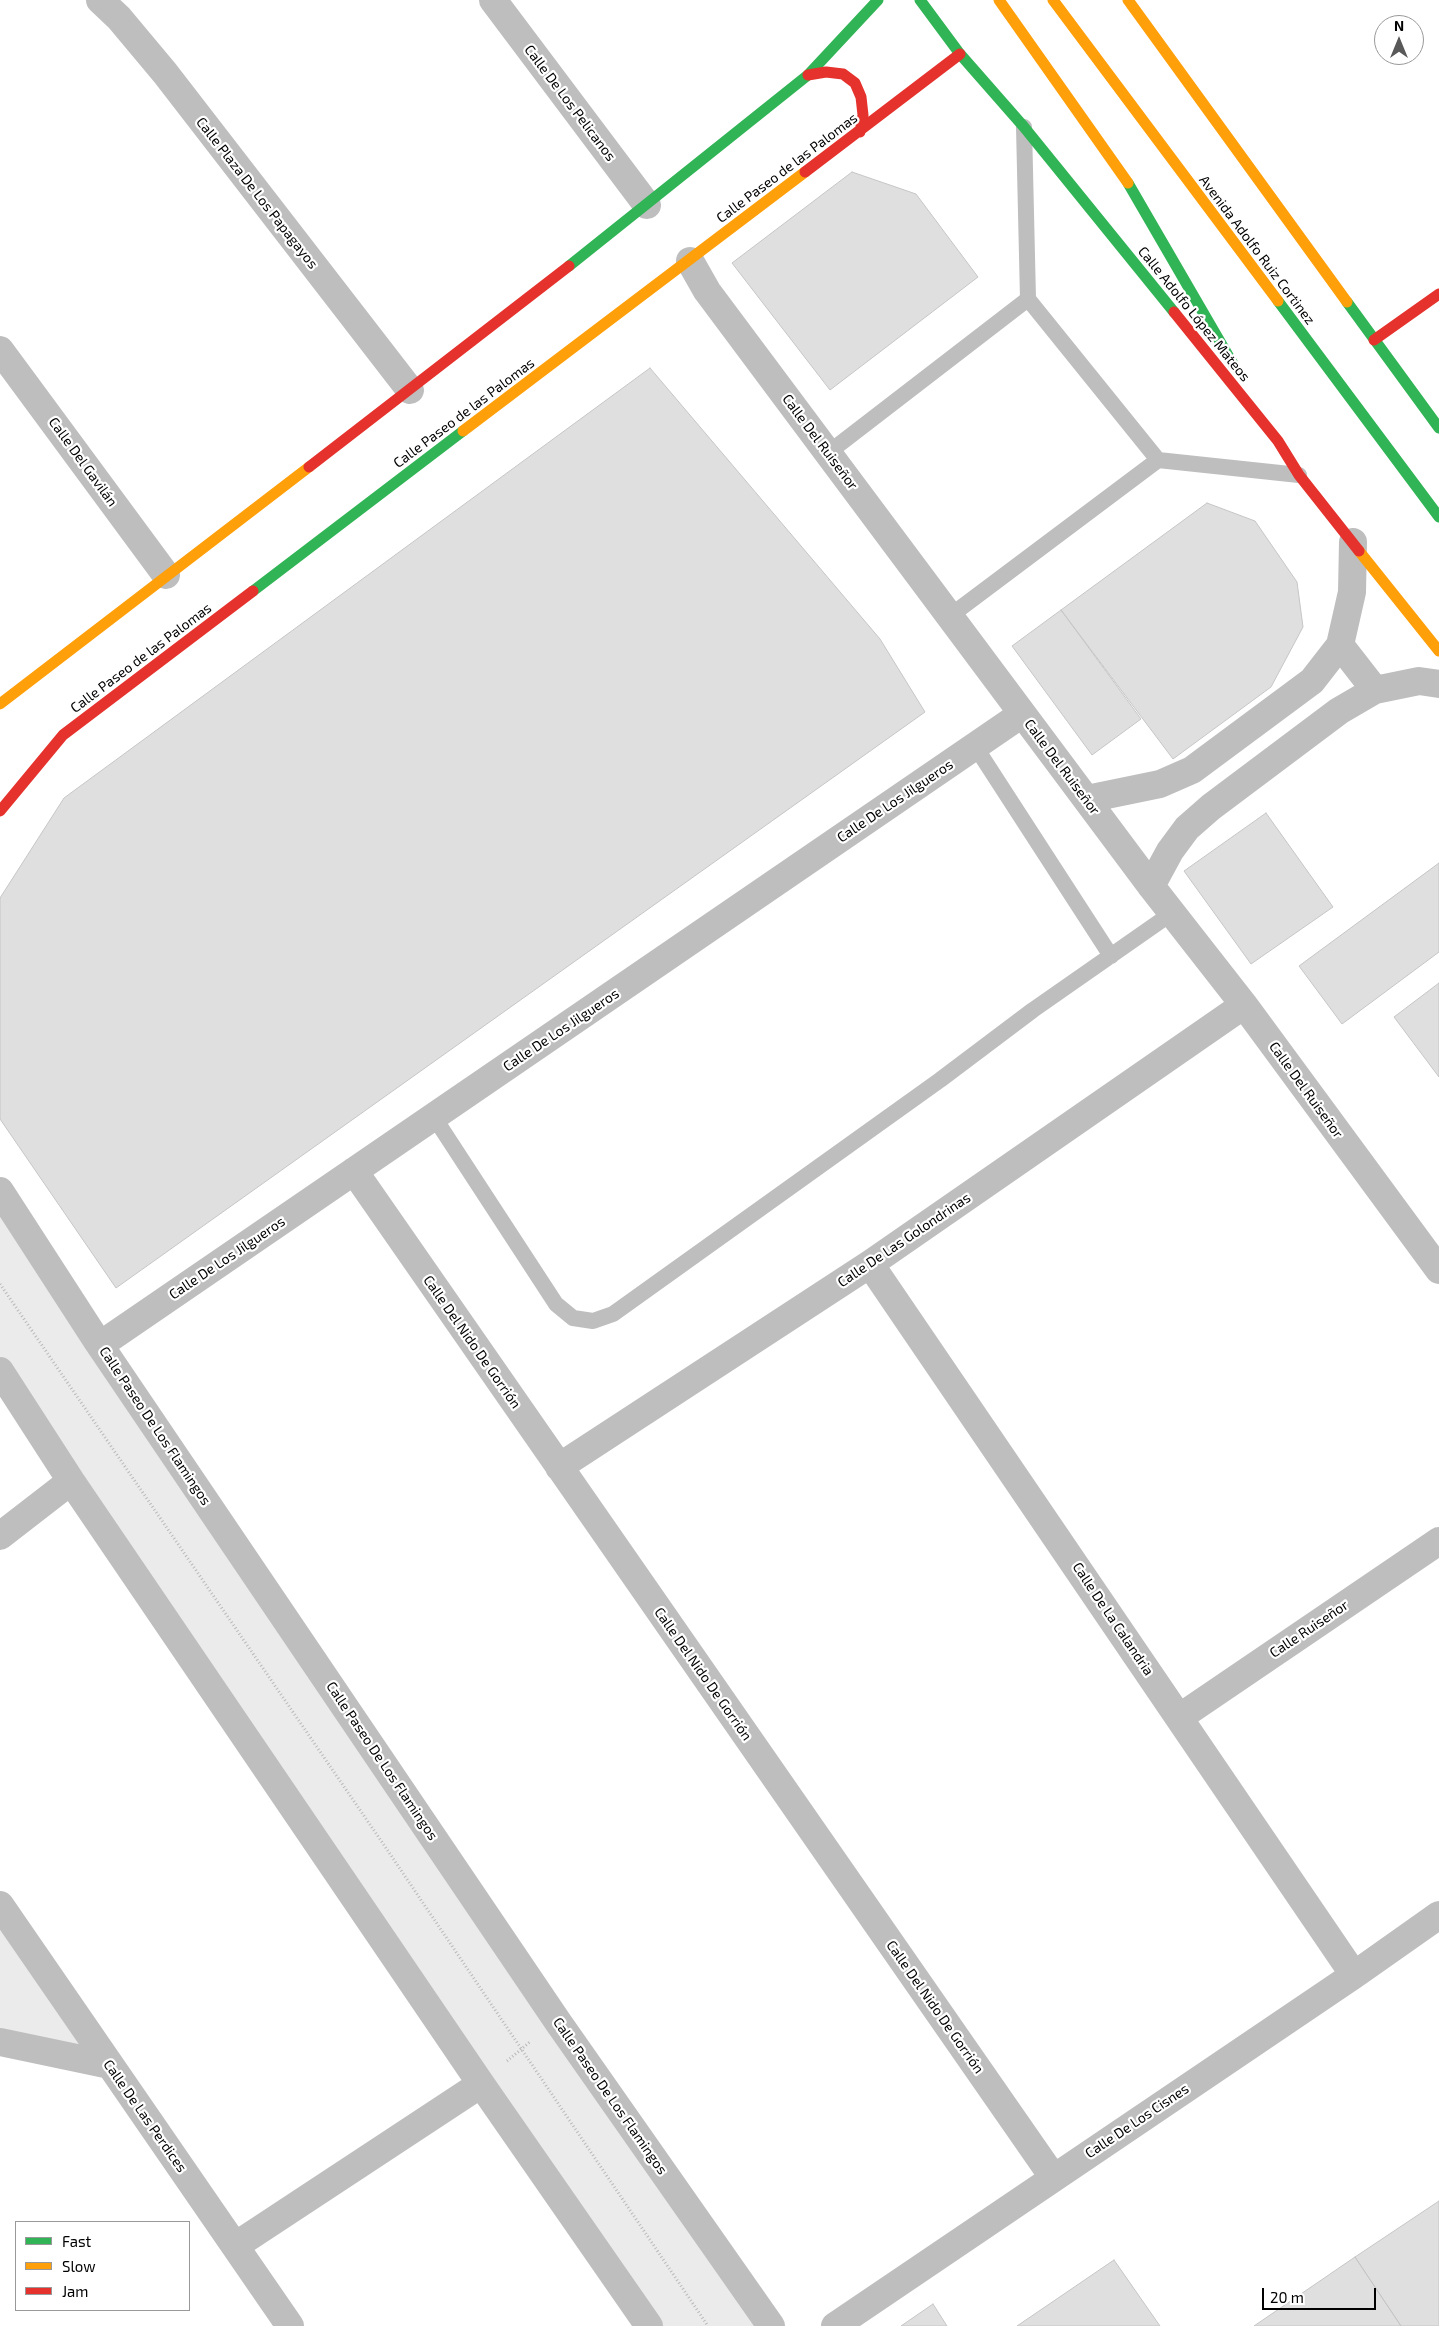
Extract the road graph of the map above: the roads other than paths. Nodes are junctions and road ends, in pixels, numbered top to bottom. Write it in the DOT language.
graph roads {
  1 [pos="100,0"];
  2 [pos="494,0"];
  3 [pos="878,0"];
  4 [pos="920,0"];
  5 [pos="999,0"];
  6 [pos="1053,0"];
  7 [pos="1128,0"];
  8 [pos="960,54"];
  9 [pos="808,75"];
  10 [pos="1024,128"];
  11 [pos="860,132"];
  12 [pos="646,206"];
  13 [pos="690,261"];
  14 [pos="1439,294"];
  15 [pos="1028,299"];
  16 [pos="1374,340"];
  17 [pos="0,350"];
  18 [pos="410,390"];
  19 [pos="1439,428"];
  20 [pos="1278,441"];
  21 [pos="828,453"];
  22 [pos="1158,460"];
  23 [pos="1299,476"];
  24 [pos="1435,513"];
  25 [pos="1353,542"];
  26 [pos="166,575"];
  27 [pos="950,616"];
  28 [pos="1340,645"];
  29 [pos="1439,651"];
  30 [pos="1439,684"];
  31 [pos="1375,690"];
  32 [pos="0,704"];
  33 [pos="1022,714"];
  34 [pos="975,746"];
  35 [pos="1087,799"];
  36 [pos="0,811"];
  37 [pos="1151,886"];
  38 [pos="1172,913"];
  39 [pos="1111,956"];
  40 [pos="1244,1005"];
  41 [pos="434,1117"];
  42 [pos="354,1171"];
  43 [pos="0,1191"];
  44 [pos="870,1264"];
  45 [pos="1439,1270"];
  46 [pos="100,1345"];
  47 [pos="0,1371"];
  48 [pos="560,1467"];
  49 [pos="71,1480"];
  50 [pos="0,1536"];
  51 [pos="1439,1541"];
  52 [pos="1180,1716"];
  53 [pos="0,1905"];
  54 [pos="1439,1915"];
  55 [pos="1354,1975"];
  56 [pos="0,2042"];
  57 [pos="110,2065"];
  58 [pos="481,2084"];
  59 [pos="1054,2177"];
  60 [pos="235,2246"];
  61 [pos="290,2326"];
  62 [pos="649,2326"];
  63 [pos="771,2326"];
  64 [pos="836,2326"];
  1 -- 18 [label="street, Calle Plaza De Los Papagayos"];
  2 -- 12 [label="street, Calle De Los Pelicanos"];
  3 -- 9 [label="street"];
  4 -- 8 [label="street, Calle Adolfo López Mateos"];
  5 -- 20 [label="street"];
  6 -- 24 [label="street, Avenida Adolfo Ruiz Cortinez"];
  7 -- 16 [label="street"];
  8 -- 10 [label="street, Calle Adolfo López Mateos"];
  8 -- 11 [label="street, Calle Paseo de las Palomas"];
  9 -- 11 [label="street"];
  9 -- 12 [label="street"];
  10 -- 15 [label="lane"];
  10 -- 20 [label="street, Calle Adolfo López Mateos"];
  11 -- 13 [label="street, Calle Paseo de las Palomas"];
  12 -- 18 [label="street"];
  13 -- 21 [label="street, Calle Del Ruiseñor"];
  13 -- 36 [label="street, Calle Paseo de las Palomas"];
  14 -- 16 [label="street"];
  15 -- 21 [label="lane"];
  15 -- 22 [label="lane"];
  16 -- 19 [label="street"];
  17 -- 26 [label="street, Calle Del Gavilán"];
  18 -- 26 [label="street"];
  20 -- 23 [label="street, Calle Adolfo López Mateos"];
  21 -- 27 [label="street, Calle Del Ruiseñor"];
  22 -- 23 [label="lane"];
  22 -- 27 [label="lane"];
  23 -- 25 [label="street, Calle Adolfo López Mateos"];
  25 -- 28 [label="street"];
  25 -- 29 [label="street, Calle Adolfo López Mateos"];
  26 -- 32 [label="street"];
  27 -- 33 [label="street, Calle Del Ruiseñor"];
  28 -- 31 [label="street"];
  28 -- 35 [label="street"];
  30 -- 31 [label="street"];
  31 -- 37 [label="street"];
  33 -- 34 [label="street, Calle De Los Jilgueros"];
  33 -- 35 [label="street, Calle Del Ruiseñor"];
  34 -- 39 [label="lane"];
  34 -- 41 [label="street, Calle De Los Jilgueros"];
  35 -- 37 [label="street, Calle Del Ruiseñor"];
  37 -- 38 [label="street, Calle Del Ruiseñor"];
  38 -- 39 [label="lane"];
  38 -- 40 [label="street, Calle Del Ruiseñor"];
  39 -- 41 [label="lane"];
  40 -- 44 [label="street, Calle De Las Golondrinas"];
  40 -- 45 [label="street, Calle Del Ruiseñor"];
  41 -- 42 [label="street, Calle De Los Jilgueros"];
  42 -- 46 [label="street, Calle De Los Jilgueros"];
  42 -- 48 [label="street, Calle Del Nido De Gorrión"];
  43 -- 46 [label="street, Calle Paseo De Los Flamingos"];
  44 -- 48 [label="street, Calle De Las Golondrinas"];
  44 -- 52 [label="street, Calle De La Calandria"];
  46 -- 63 [label="street, Calle Paseo De Los Flamingos"];
  47 -- 49 [label="street"];
  48 -- 59 [label="street, Calle Del Nido De Gorrión"];
  49 -- 50 [label="street"];
  49 -- 58 [label="street"];
  51 -- 52 [label="street, Calle Ruiseñor"];
  52 -- 55 [label="street, Calle De La Calandria"];
  53 -- 57 [label="street, Calle De Las Perdices"];
  54 -- 55 [label="street, Calle De Los Cisnes"];
  55 -- 59 [label="street, Calle De Los Cisnes"];
  56 -- 57 [label="street"];
  57 -- 60 [label="street, Calle De Las Perdices"];
  58 -- 60 [label="street"];
  58 -- 62 [label="street"];
  59 -- 64 [label="street, Calle De Los Cisnes"];
  60 -- 61 [label="street, Calle De Las Perdices"];
}
